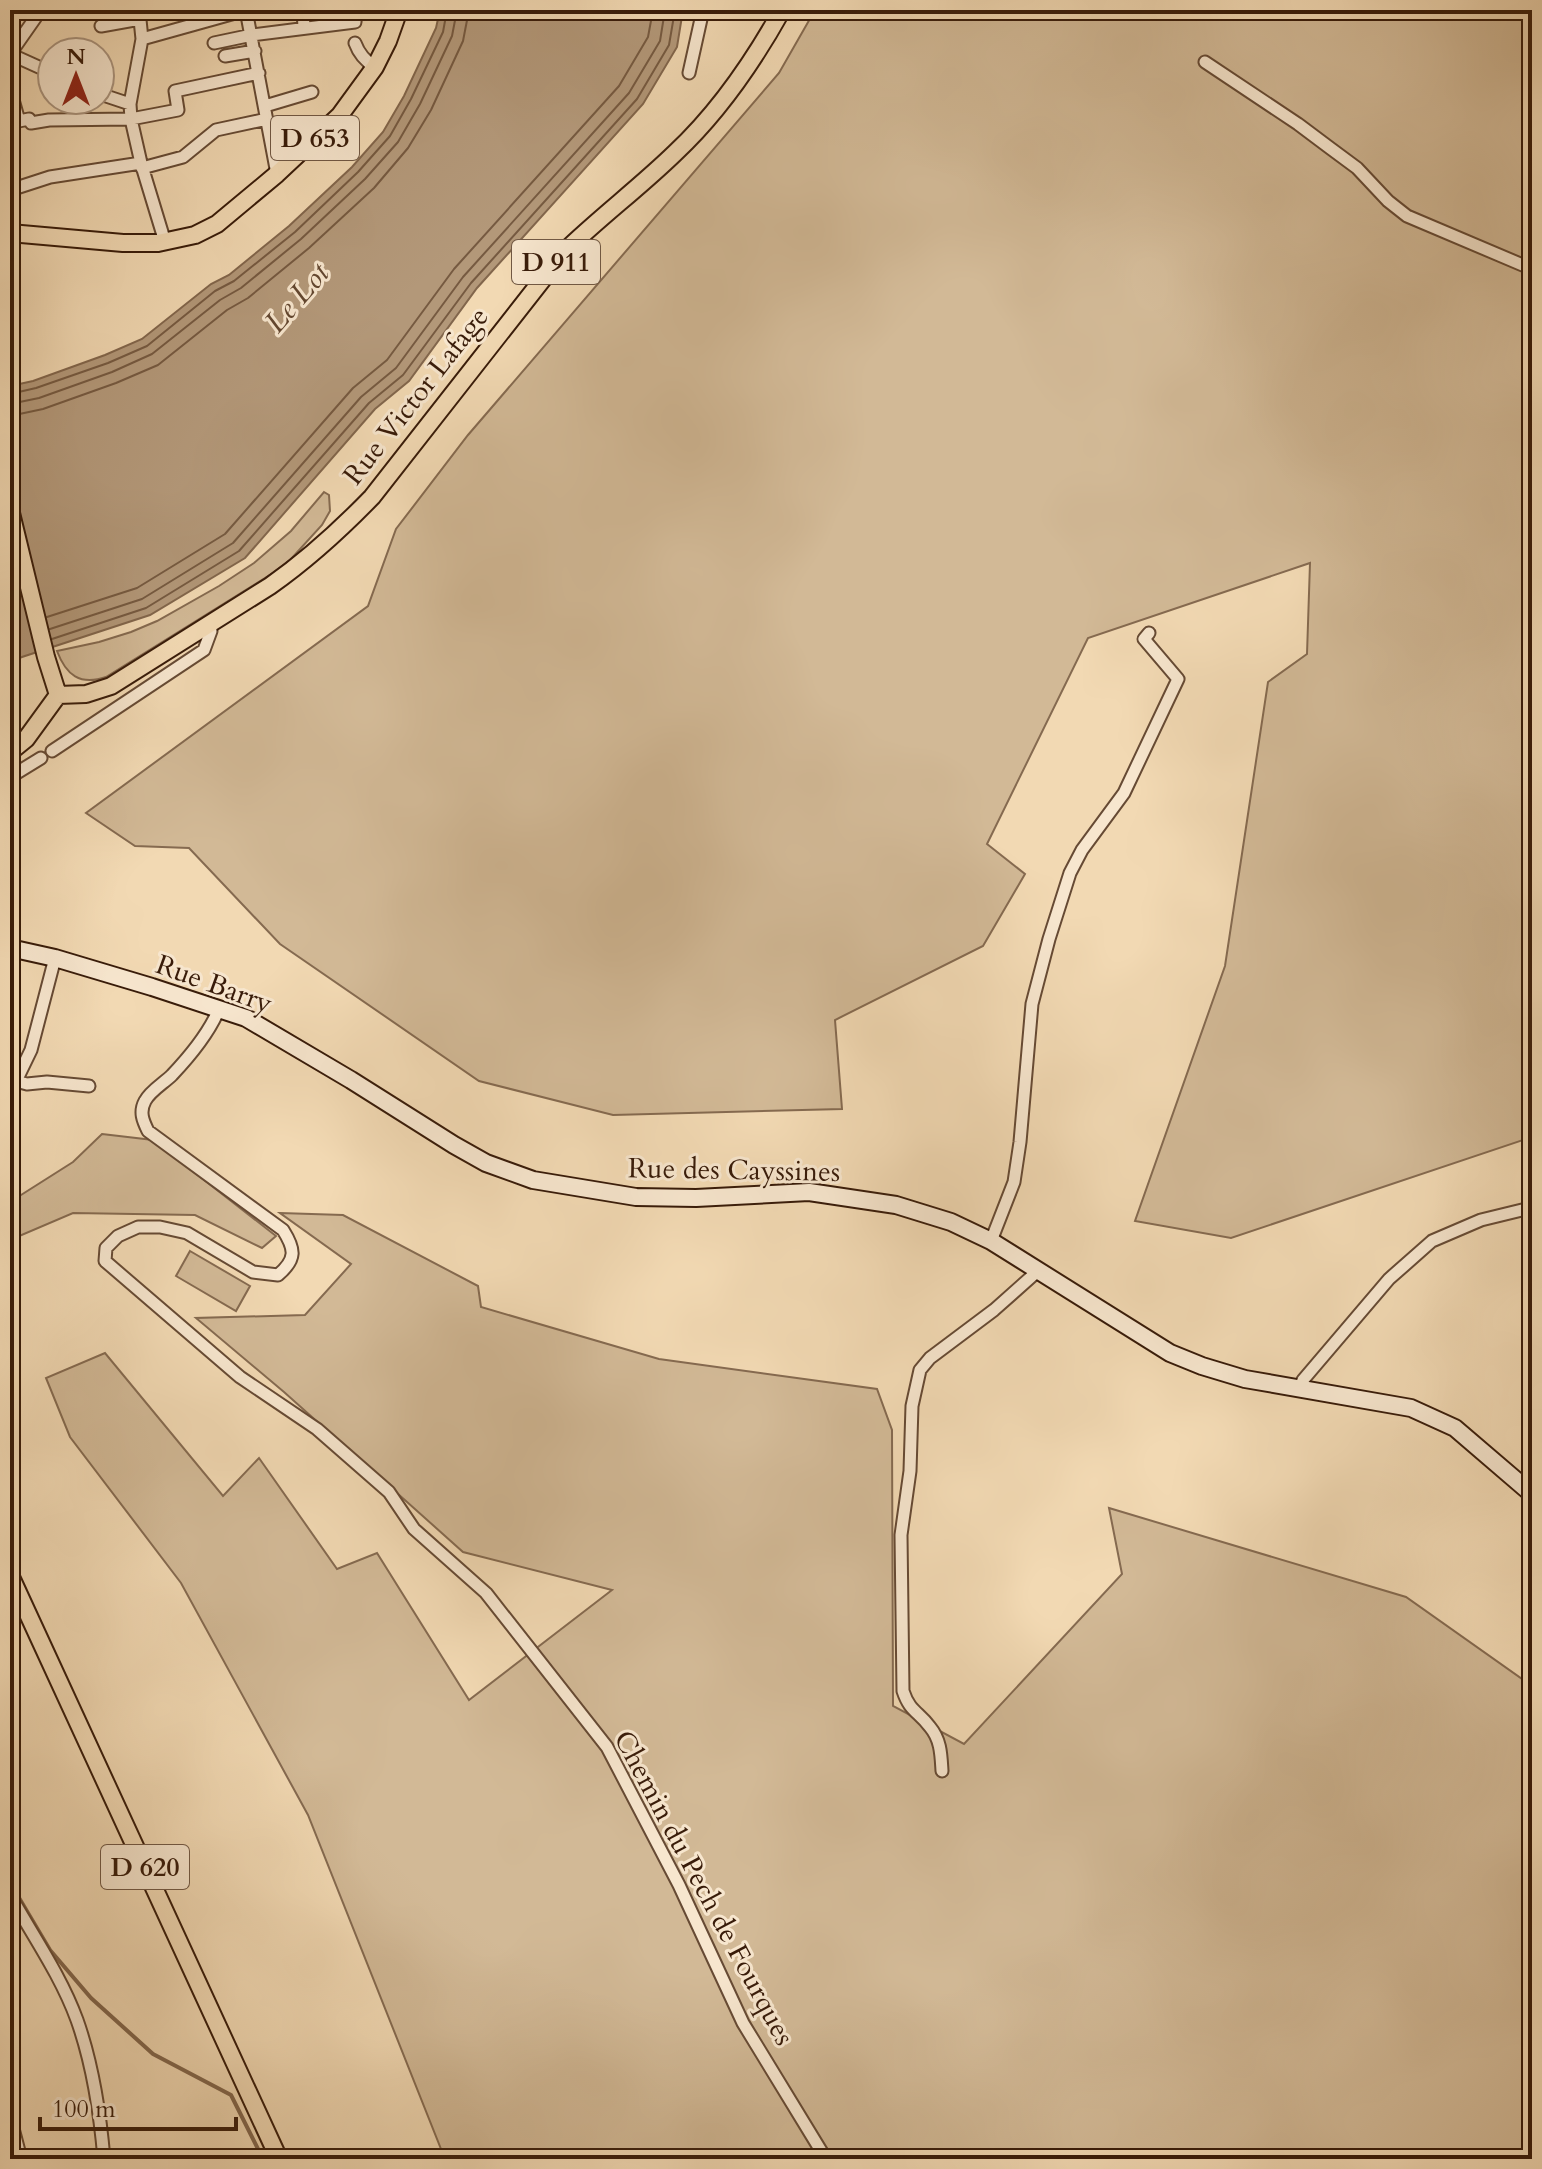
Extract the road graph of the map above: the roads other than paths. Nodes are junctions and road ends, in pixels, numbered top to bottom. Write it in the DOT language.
graph roads {
  1 [pos="157,10"];
  2 [pos="246,10"];
  3 [pos="303,10"];
  4 [pos="399,10"];
  5 [pos="703,10"];
  6 [pos="782,10"];
  7 [pos="38,14"];
  8 [pos="140,15"];
  9 [pos="355,16"];
  10 [pos="101,26"];
  11 [pos="304,28"];
  12 [pos="252,35"];
  13 [pos="142,39"];
  14 [pos="214,43"];
  15 [pos="355,43"];
  16 [pos="255,51"];
  17 [pos="10,54"];
  18 [pos="225,56"];
  19 [pos="1205,62"];
  20 [pos="36,66"];
  21 [pos="375,67"];
  22 [pos="259,73"];
  23 [pos="689,73"];
  24 [pos="10,89"];
  25 [pos="312,92"];
  26 [pos="116,99"];
  27 [pos="130,104"];
  28 [pos="266,112"];
  29 [pos="131,119"];
  30 [pos="142,166"];
  31 [pos="277,174"];
  32 [pos="10,190"];
  33 [pos="10,233"];
  34 [pos="165,242"];
  35 [pos="1532,269"];
  36 [pos="10,509"];
  37 [pos="208,623"];
  38 [pos="1149,633"];
  39 [pos="58,695"];
  40 [pos="52,751"];
  41 [pos="10,752"];
  42 [pos="41,758"];
  43 [pos="10,777"];
  44 [pos="10,948"];
  45 [pos="55,958"];
  46 [pos="219,1009"];
  47 [pos="13,1081"];
  48 [pos="89,1086"];
  49 [pos="425,1128"];
  50 [pos="1532,1211"];
  51 [pos="991,1241"];
  52 [pos="1039,1270"];
  53 [pos="1300,1389"];
  54 [pos="1532,1494"];
  55 [pos="10,1575"];
  56 [pos="942,1771"];
  57 [pos="10,1895"];
  58 [pos="10,2071"];
  59 [pos="10,2100"];
  60 [pos="10,2117"];
  61 [pos="21,2159"];
  62 [pos="104,2159"];
  63 [pos="279,2159"];
  64 [pos="826,2159"];
  1 -- 8 [label="street"];
  2 -- 12 [label="street"];
  2 -- 13 [label="street"];
  3 -- 11 [label="street"];
  4 -- 21 [label="main road, D 653"];
  5 -- 23 [label="street"];
  6 -- 37 [label="main road, Rue Victor Lafage / D 911"];
  7 -- 17 [label="street"];
  8 -- 10 [label="street"];
  8 -- 13 [label="street"];
  9 -- 11 [label="street"];
  11 -- 12 [label="street"];
  12 -- 14 [label="street"];
  12 -- 16 [label="street"];
  13 -- 27 [label="street"];
  15 -- 21 [label="street"];
  16 -- 18 [label="street"];
  16 -- 22 [label="street"];
  17 -- 20 [label="street"];
  19 -- 35 [label="street"];
  21 -- 31 [label="main road, D 653"];
  22 -- 28 [label="street"];
  22 -- 29 [label="street"];
  24 -- 29 [label="street"];
  25 -- 28 [label="street"];
  26 -- 27 [label="street"];
  27 -- 29 [label="street"];
  28 -- 30 [label="street"];
  28 -- 31 [label="street"];
  29 -- 30 [label="street"];
  30 -- 32 [label="street"];
  30 -- 34 [label="street"];
  31 -- 34 [label="main road, D 653"];
  33 -- 34 [label="main road, D 653"];
  36 -- 39 [label="main road"];
  37 -- 39 [label="main road, D 911"];
  37 -- 40 [label="street"];
  38 -- 51 [label="street"];
  39 -- 41 [label="main road"];
  42 -- 43 [label="street"];
  44 -- 45 [label="street, Rue Barry"];
  45 -- 46 [label="street, Rue Barry"];
  45 -- 47 [label="street"];
  46 -- 49 [label="street, Rue Barry"];
  46 -- 64 [label="street, Chemin du Pech de Fourques"];
  47 -- 48 [label="street"];
  49 -- 51 [label="street, Rue des Cayssines"];
  50 -- 53 [label="street"];
  51 -- 52 [label="street, Rue des Cayssines"];
  52 -- 53 [label="street, Rue des Cayssines"];
  52 -- 56 [label="street"];
  53 -- 54 [label="street, Rue des Cayssines"];
  55 -- 63 [label="main road, D 620"];
  57 -- 62 [label="street"];
  58 -- 59 [label="street"];
  60 -- 61 [label="street"];
}
